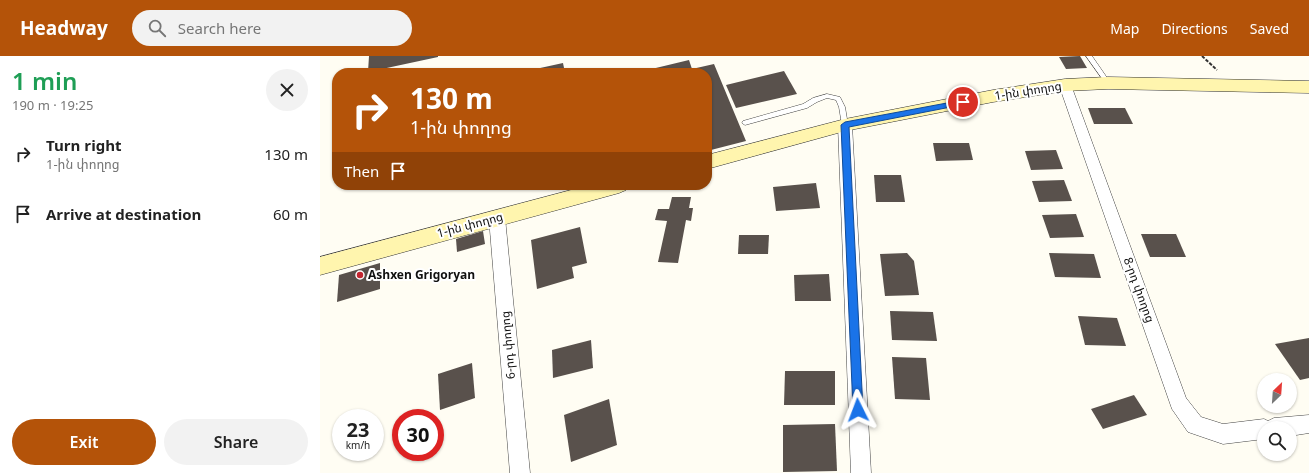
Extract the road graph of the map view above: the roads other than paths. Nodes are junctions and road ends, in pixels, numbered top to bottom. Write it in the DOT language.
graph roads {
  1 [pos="1089,56"];
  2 [pos="1108,83"];
  3 [pos="1065,84"];
  4 [pos="1309,87"];
  5 [pos="745,123"];
  6 [pos="845,125"];
  7 [pos="712,161"];
  8 [pos="601,190"];
  9 [pos="497,218"];
  10 [pos="320,266"];
  11 [pos="1309,424"];
  12 [pos="1297,425"];
  13 [pos="1257,430"];
  14 [pos="520,473"];
  15 [pos="861,473"];
  1 -- 2 [label="lane"];
  2 -- 3 [label="main road, 1-ին փողոց"];
  2 -- 4 [label="main road, 1-ին փողոց"];
  3 -- 6 [label="main road, 1-ին փողոց"];
  3 -- 13 [label="street, 8-րդ փողոց"];
  5 -- 6 [label="lane"];
  6 -- 7 [label="main road, 1-ին փողոց"];
  6 -- 15 [label="street"];
  8 -- 9 [label="main road, 1-ին փողոց"];
  9 -- 10 [label="main road, 1-ին փողոց"];
  9 -- 14 [label="street, 6-րդ փողոց"];
  11 -- 12 [label="street"];
}
